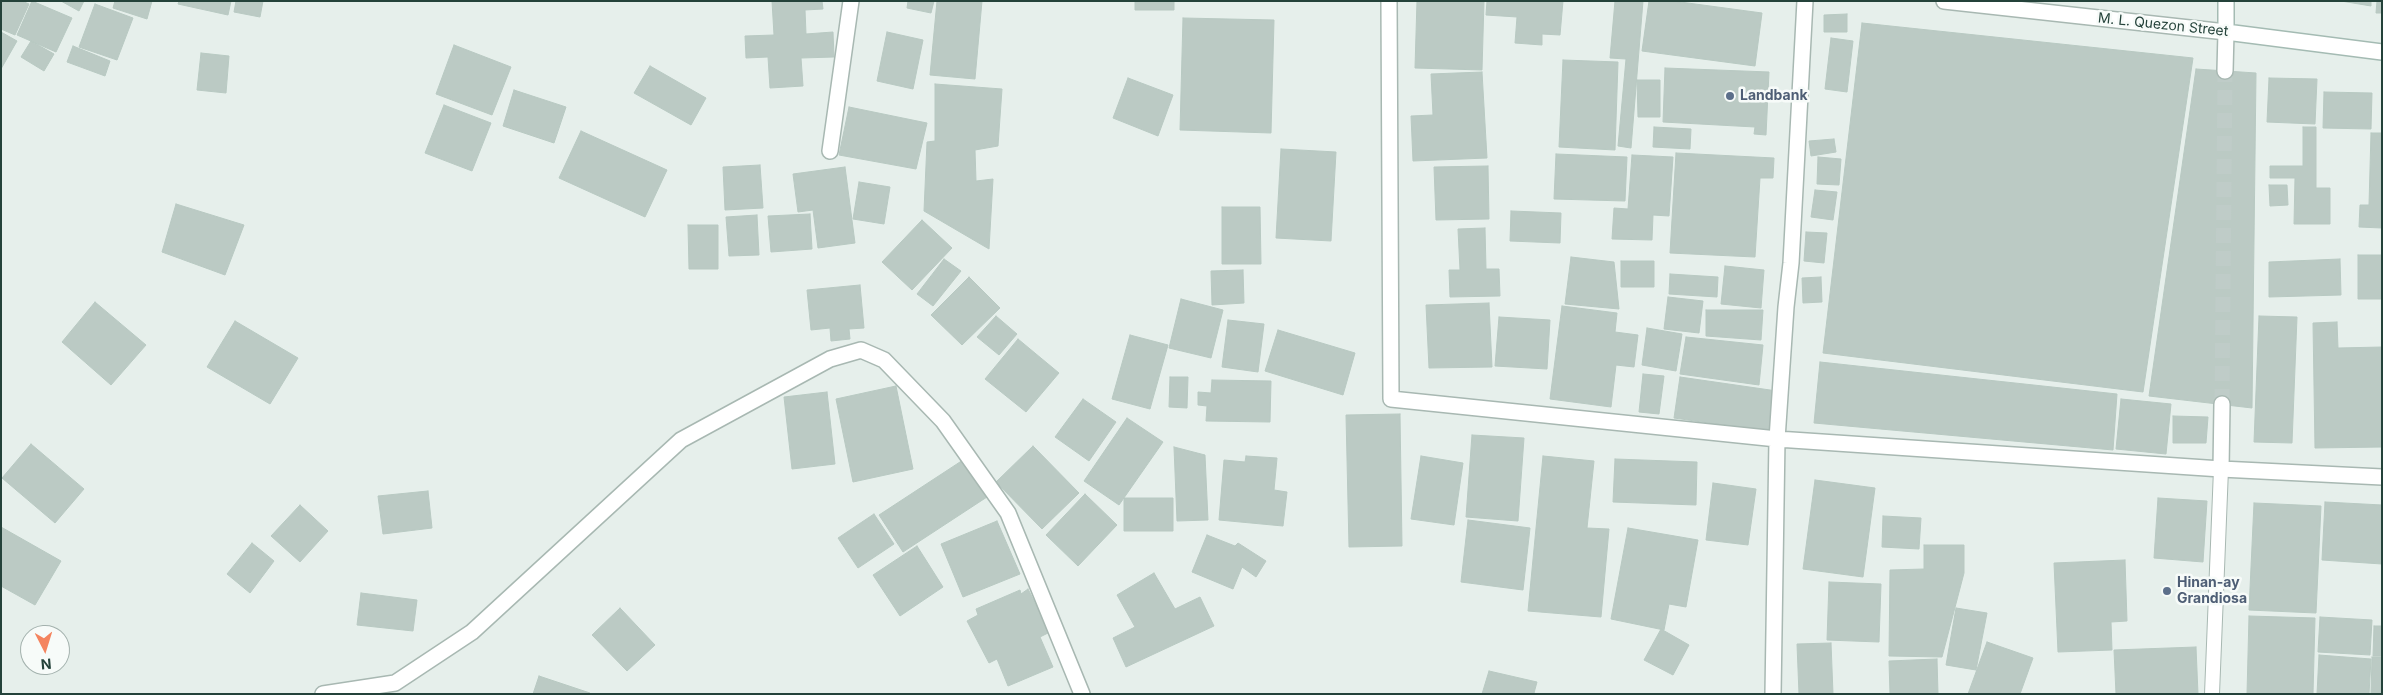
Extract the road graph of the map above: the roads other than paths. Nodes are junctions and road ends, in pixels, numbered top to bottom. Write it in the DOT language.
graph roads {
  1 [pos="851,1"];
  2 [pos="1388,1"];
  3 [pos="1805,1"];
  4 [pos="1944,1"];
  5 [pos="2226,1"];
  6 [pos="2226,32"];
  7 [pos="2382,52"];
  8 [pos="2225,71"];
  9 [pos="830,152"];
  10 [pos="2222,404"];
  11 [pos="1777,439"];
  12 [pos="2221,469"];
  13 [pos="2382,477"];
  14 [pos="323,694"];
  15 [pos="1082,694"];
  16 [pos="1773,694"];
  17 [pos="2212,694"];
  1 -- 9 [label="street"];
  2 -- 11 [label="street"];
  3 -- 11 [label="street"];
  4 -- 6 [label="street, M. L. Quezon Street"];
  5 -- 6 [label="street"];
  6 -- 7 [label="street, M. L. Quezon Street"];
  6 -- 8 [label="street"];
  10 -- 12 [label="street"];
  11 -- 12 [label="street"];
  11 -- 16 [label="street"];
  12 -- 13 [label="street"];
  12 -- 17 [label="lane"];
  14 -- 15 [label="street"];
}
